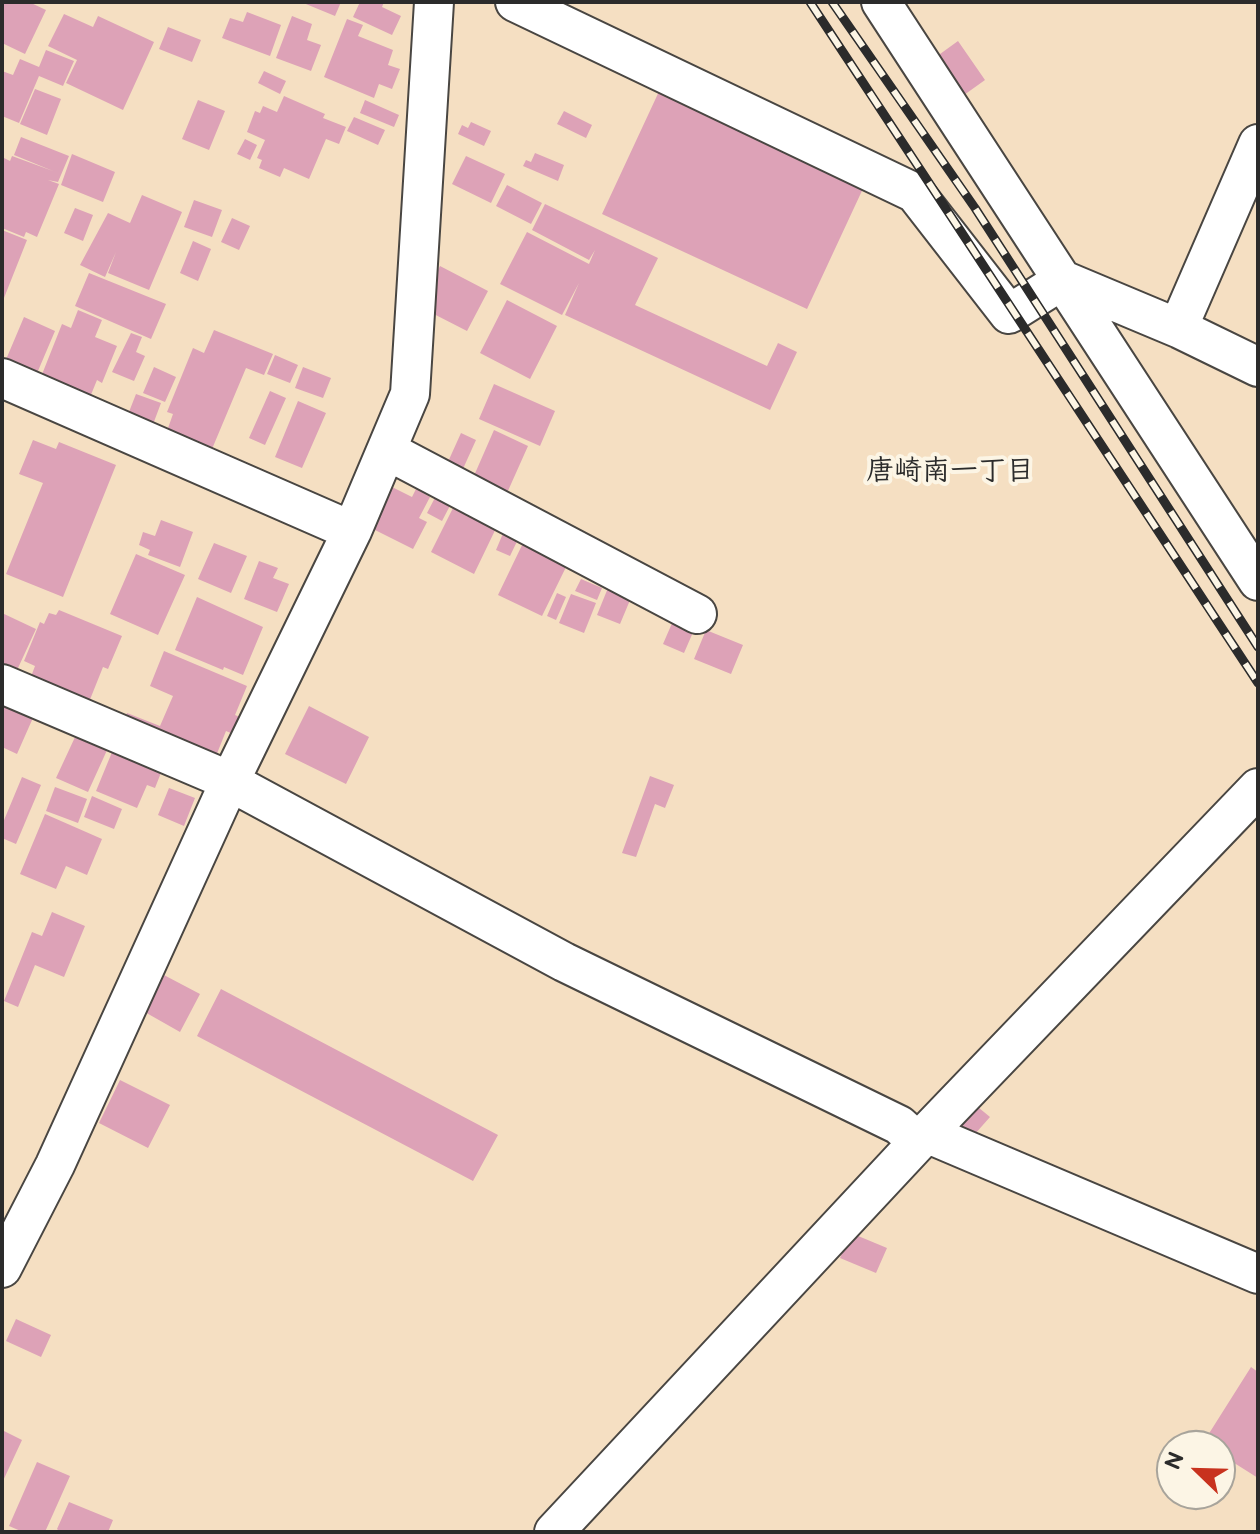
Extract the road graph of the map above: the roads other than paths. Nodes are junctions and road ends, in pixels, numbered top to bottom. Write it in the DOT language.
graph roads {
  1 [pos="434,2"];
  2 [pos="515,2"];
  3 [pos="881,2"];
  4 [pos="1258,144"];
  5 [pos="1063,280"];
  6 [pos="1178,328"];
  7 [pos="1258,367"];
  8 [pos="2,378"];
  9 [pos="388,451"];
  10 [pos="352,531"];
  11 [pos="1258,581"];
  12 [pos="697,614"];
  13 [pos="2,684"];
  14 [pos="230,781"];
  15 [pos="1258,788"];
  16 [pos="922,1138"];
  17 [pos="2,1268"];
  18 [pos="1258,1274"];
  19 [pos="554,1532"];
  1 -- 9 [label="street"];
  2 -- 5 [label="street"];
  3 -- 5 [label="street"];
  4 -- 6 [label="street"];
  5 -- 6 [label="street"];
  5 -- 11 [label="street"];
  6 -- 7 [label="street"];
  8 -- 10 [label="street"];
  9 -- 10 [label="street"];
  9 -- 12 [label="street"];
  10 -- 14 [label="street"];
  13 -- 14 [label="street"];
  14 -- 16 [label="street"];
  14 -- 17 [label="street"];
  15 -- 16 [label="street"];
  16 -- 18 [label="street"];
  16 -- 19 [label="street"];
}
